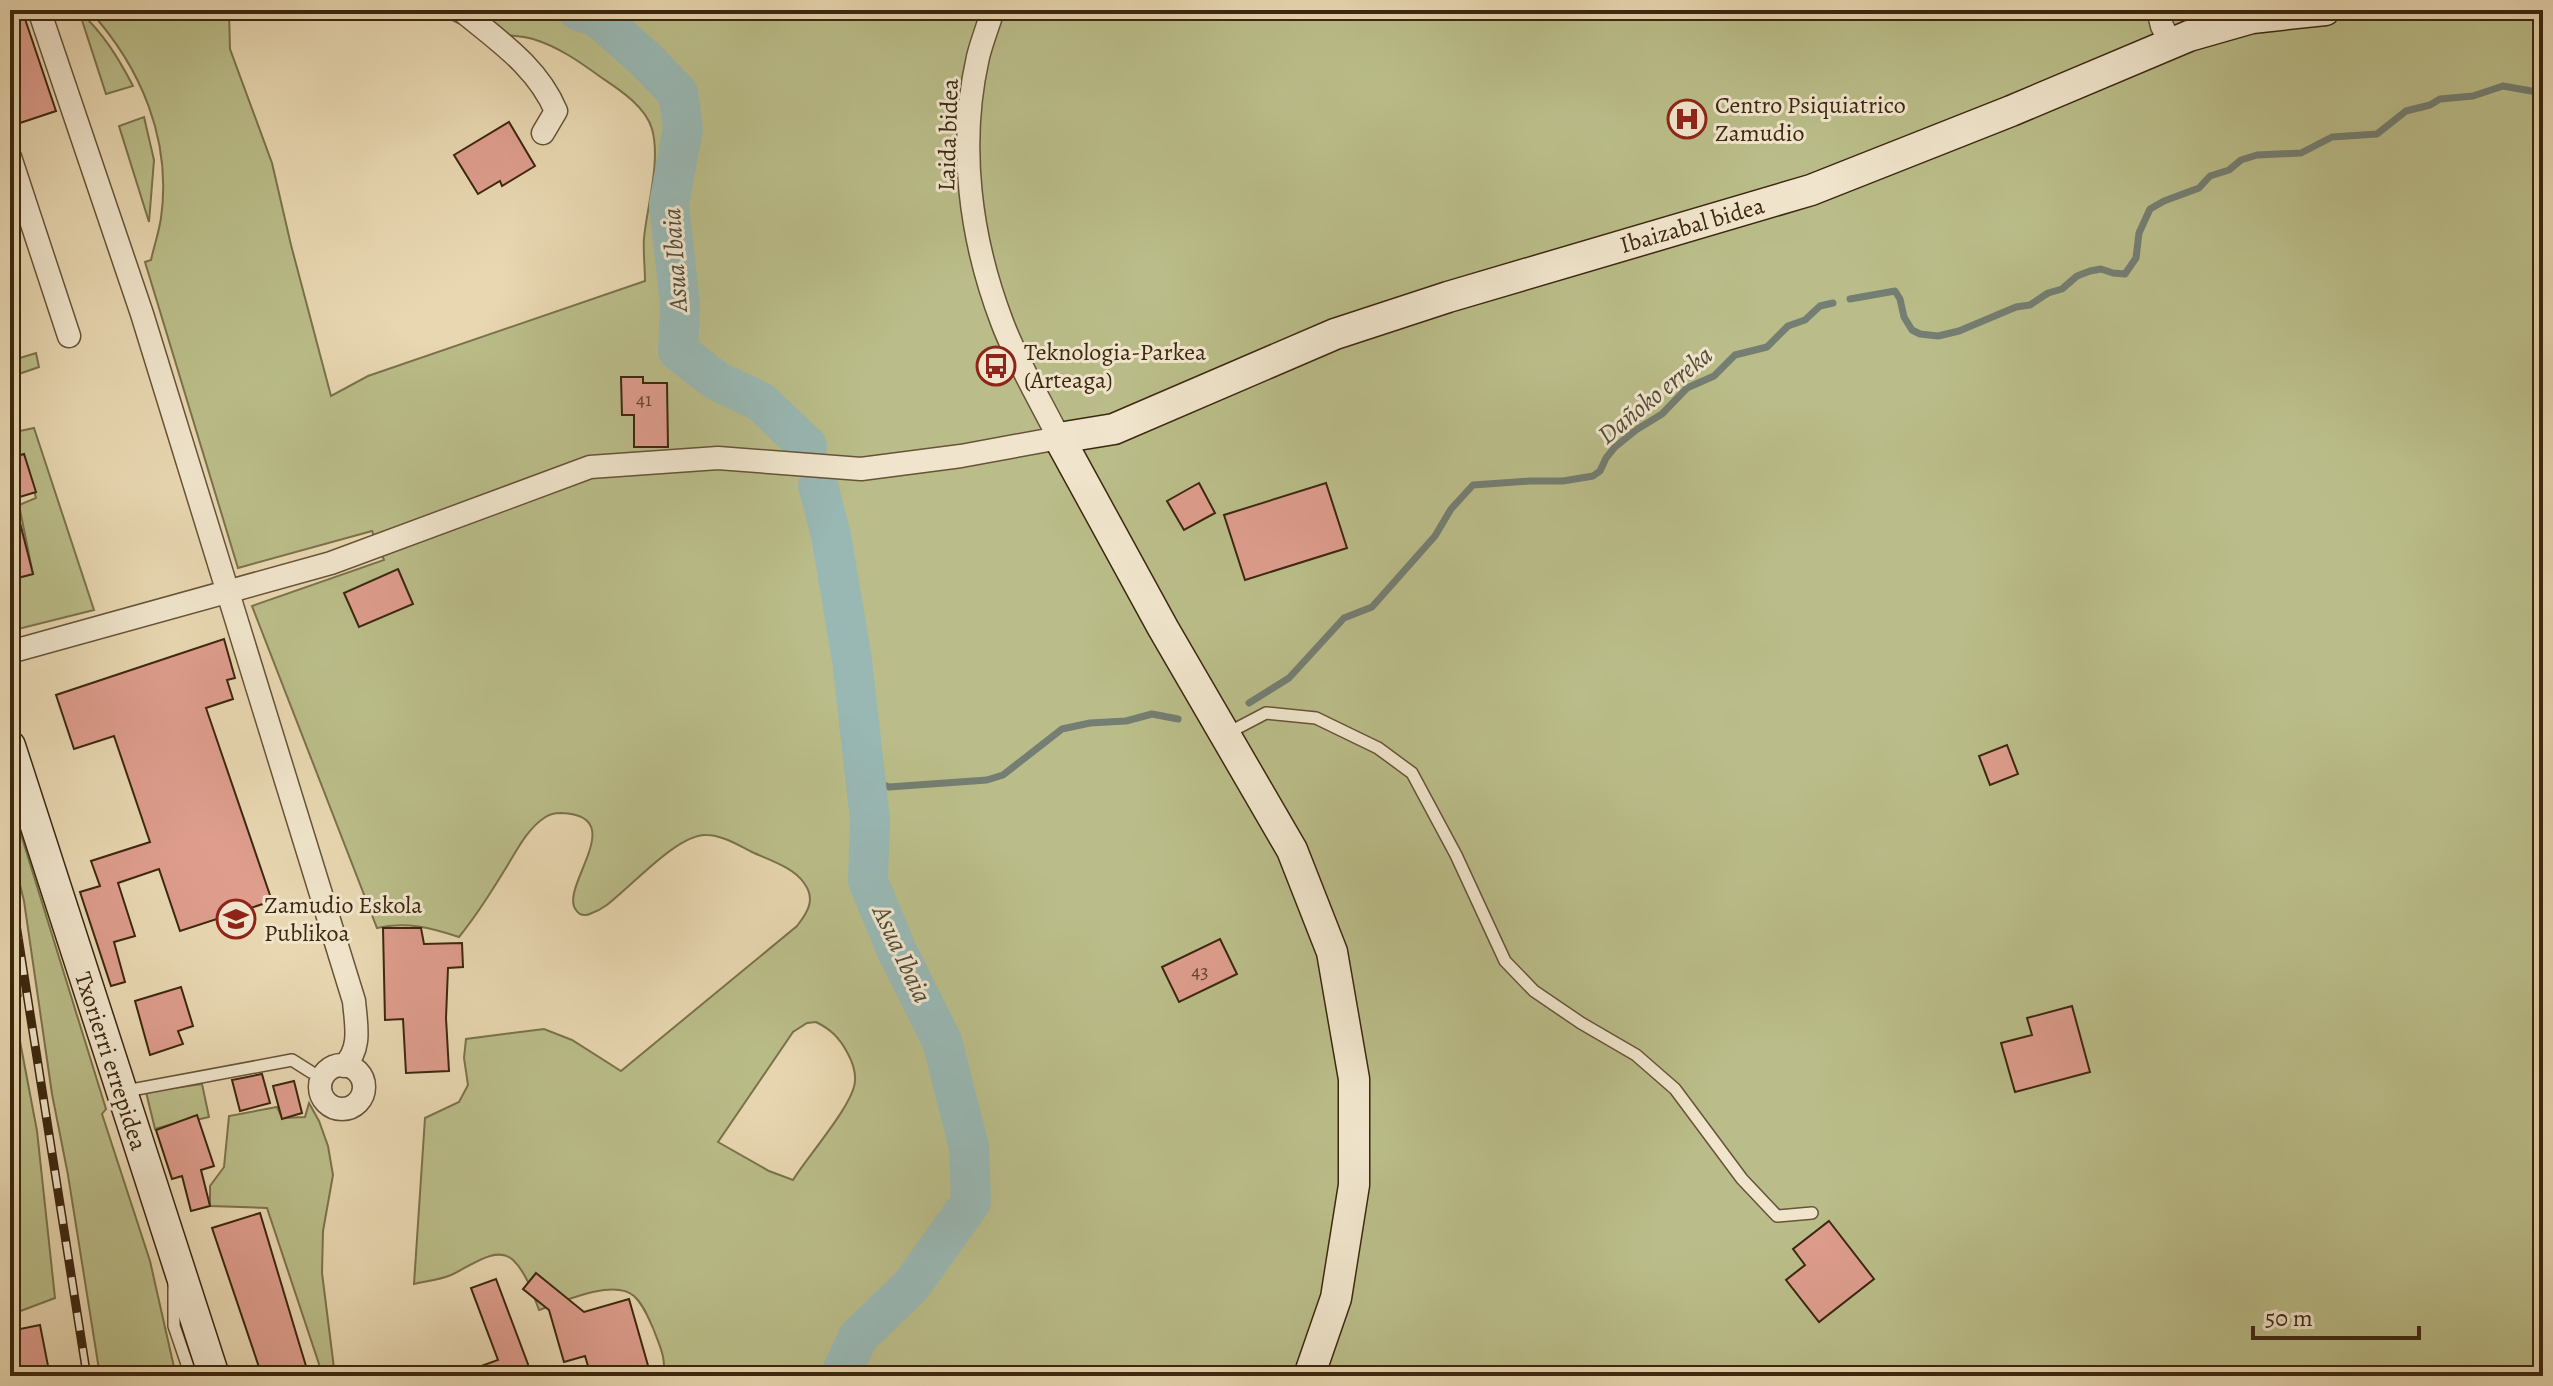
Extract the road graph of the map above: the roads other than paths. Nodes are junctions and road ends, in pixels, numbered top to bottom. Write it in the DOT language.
graph roads {
  1 [pos="39,10"];
  2 [pos="461,10"];
  3 [pos="993,10"];
  4 [pos="2158,10"];
  5 [pos="2325,10"];
  6 [pos="2251,14"];
  7 [pos="2170,42"];
  8 [pos="543,133"];
  9 [pos="10,157"];
  10 [pos="69,336"];
  11 [pos="1059,438"];
  12 [pos="227,591"];
  13 [pos="10,652"];
  14 [pos="1226,734"];
  15 [pos="10,746"];
  16 [pos="344,1066"];
  17 [pos="311,1072"];
  18 [pos="121,1092"];
  19 [pos="1812,1213"];
  20 [pos="175,1261"];
  21 [pos="191,1376"];
  22 [pos="214,1376"];
  23 [pos="1309,1376"];
  1 -- 12 [label="street"];
  2 -- 8 [label="street"];
  3 -- 11 [label="street, Laida bidea"];
  4 -- 7 [label="street"];
  5 -- 6 [label="street, Ibaizabal bidea"];
  6 -- 7 [label="street, Ibaizabal bidea"];
  7 -- 11 [label="street, Ibaizabal bidea"];
  9 -- 10 [label="street"];
  11 -- 12 [label="street"];
  11 -- 14 [label="street"];
  12 -- 13 [label="street"];
  12 -- 16 [label="street"];
  14 -- 19 [label="lane"];
  14 -- 23 [label="street"];
  15 -- 18 [label="street, Txorierri errepidea"];
  17 -- 18 [label="lane"];
  18 -- 20 [label="street, Txorierri errepidea"];
  20 -- 21 [label="lane"];
  20 -- 22 [label="street, Txorierri errepidea"];
}
